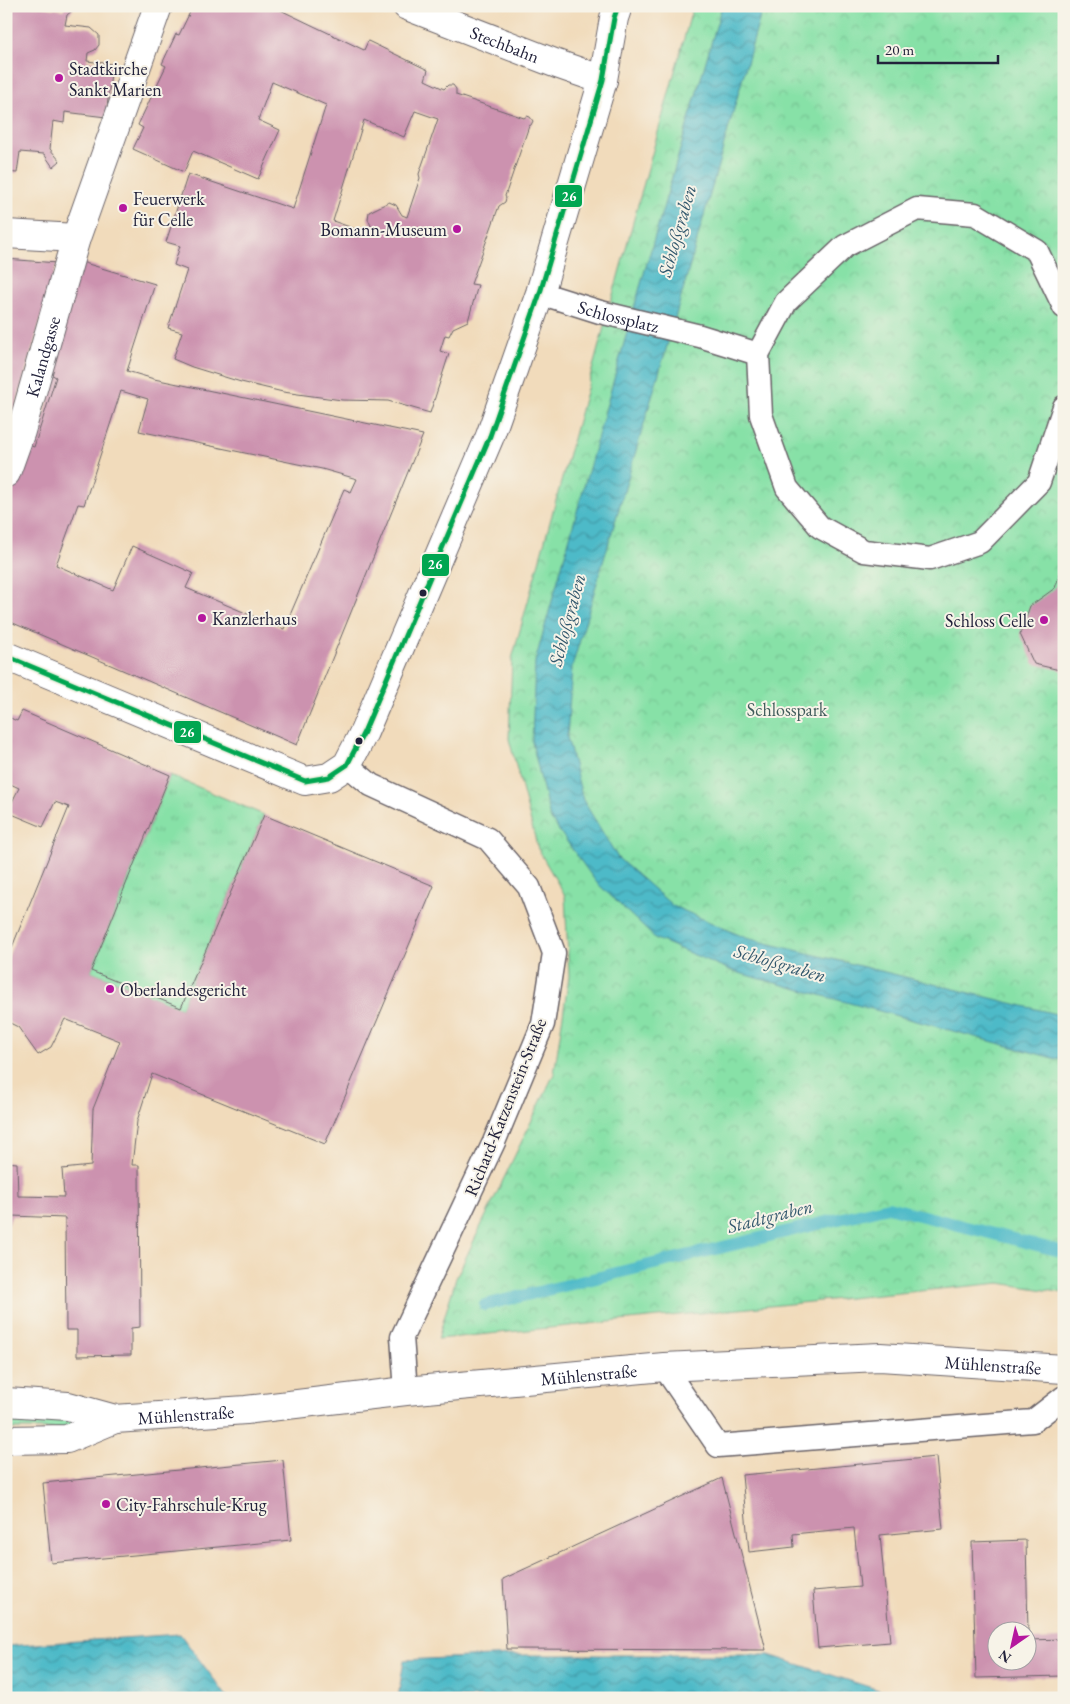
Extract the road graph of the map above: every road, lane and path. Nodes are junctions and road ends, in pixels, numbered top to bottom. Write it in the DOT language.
graph roads {
  1 [pos="158,6"];
  2 [pos="407,6"];
  3 [pos="618,6"];
  4 [pos="603,80"];
  5 [pos="6,234"];
  6 [pos="76,238"];
  7 [pos="540,293"];
  8 [pos="1064,307"];
  9 [pos="758,354"];
  10 [pos="1064,407"];
  11 [pos="6,473"];
  12 [pos="6,656"];
  13 [pos="347,765"];
  14 [pos="664,1367"];
  15 [pos="1064,1369"];
  16 [pos="406,1391"];
  17 [pos="1064,1397"];
  18 [pos="6,1402"];
  19 [pos="116,1419"];
  20 [pos="6,1440"];
  1 -- 6 [label="street, Kalandgasse"];
  2 -- 4 [label="street, Stechbahn"];
  3 -- 4 [label="street"];
  4 -- 7 [label="street"];
  5 -- 6 [label="street"];
  6 -- 11 [label="street, Kalandgasse"];
  7 -- 9 [label="lane, Schlossplatz"];
  7 -- 13 [label="street"];
  8 -- 9 [label="lane"];
  9 -- 10 [label="lane"];
  12 -- 13 [label="street"];
  13 -- 16 [label="lane, Richard-Katzenstein-Straße"];
  14 -- 15 [label="street, Mühlenstraße"];
  14 -- 16 [label="street, Mühlenstraße"];
  14 -- 17 [label="lane"];
  16 -- 19 [label="street, Mühlenstraße"];
  18 -- 19 [label="street, Mühlenstraße"];
  19 -- 20 [label="street, Mühlenstraße"];
}
